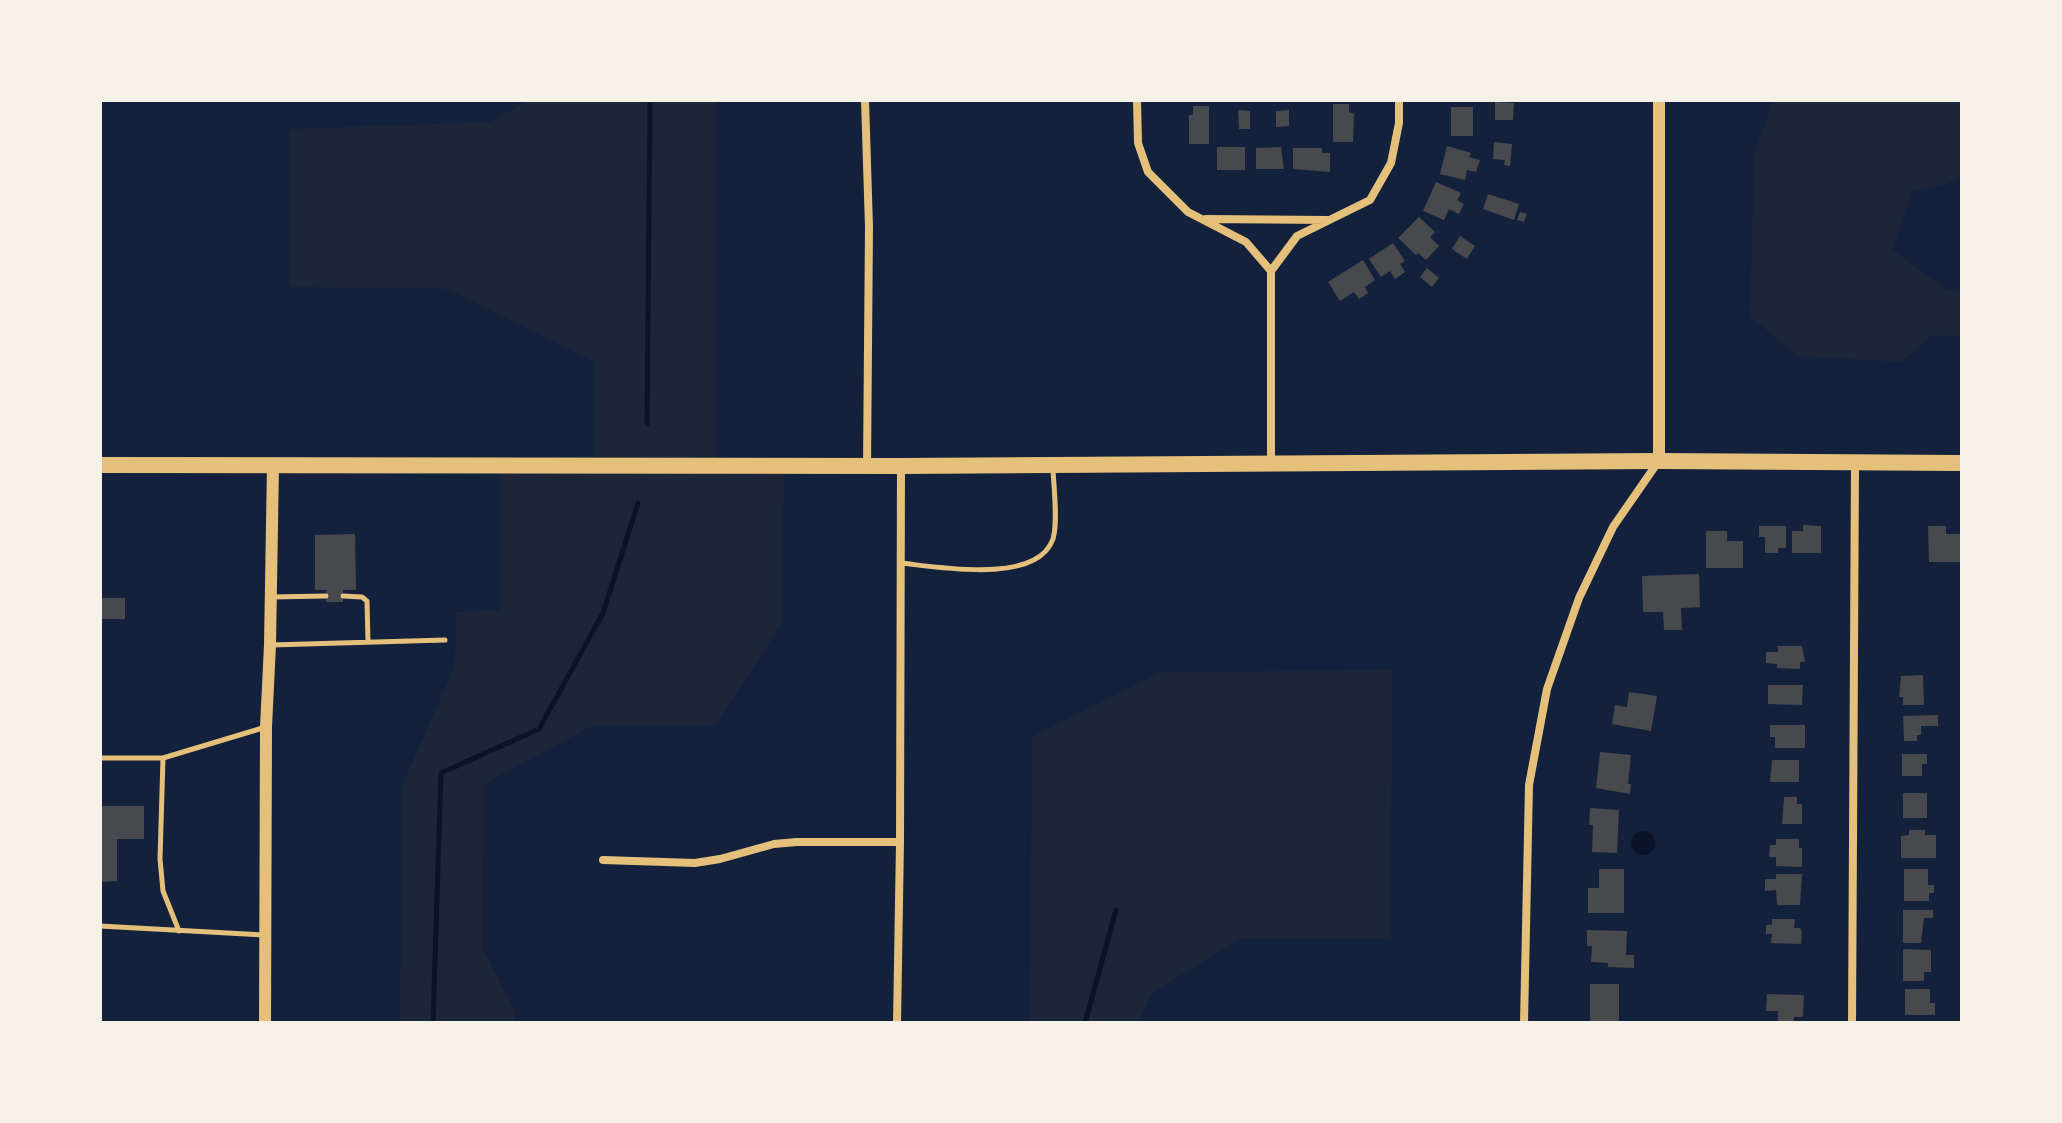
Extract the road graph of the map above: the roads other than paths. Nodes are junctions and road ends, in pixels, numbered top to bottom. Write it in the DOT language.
graph roads {
  1 [pos="865,100"];
  2 [pos="1137,100"];
  3 [pos="1399,100"];
  4 [pos="1659,100"];
  5 [pos="1201,219"];
  6 [pos="1330,220"];
  7 [pos="1271,271"];
  8 [pos="1659,461"];
  9 [pos="1962,463"];
  10 [pos="1271,464"];
  11 [pos="1855,464"];
  12 [pos="100,465"];
  13 [pos="273,465"];
  14 [pos="1053,465"];
  15 [pos="867,466"];
  16 [pos="901,466"];
  17 [pos="901,563"];
  18 [pos="326,596"];
  19 [pos="343,596"];
  20 [pos="271,597"];
  21 [pos="445,640"];
  22 [pos="368,642"];
  23 [pos="270,645"];
  24 [pos="266,727"];
  25 [pos="100,758"];
  26 [pos="163,758"];
  27 [pos="900,842"];
  28 [pos="603,860"];
  29 [pos="100,926"];
  30 [pos="179,931"];
  31 [pos="265,935"];
  32 [pos="265,1023"];
  33 [pos="897,1023"];
  34 [pos="1524,1023"];
  35 [pos="1852,1023"];
  1 -- 15 [label="street"];
  2 -- 5 [label="street"];
  3 -- 6 [label="street"];
  4 -- 8 [label="street"];
  5 -- 6 [label="street"];
  5 -- 7 [label="street"];
  6 -- 7 [label="street"];
  7 -- 10 [label="street"];
  8 -- 10 [label="main road"];
  8 -- 11 [label="main road"];
  8 -- 34 [label="street"];
  9 -- 11 [label="main road"];
  10 -- 14 [label="main road"];
  11 -- 35 [label="street"];
  12 -- 13 [label="main road"];
  13 -- 15 [label="main road"];
  13 -- 20 [label="street"];
  14 -- 16 [label="main road"];
  14 -- 17 [label="lane"];
  15 -- 16 [label="main road"];
  16 -- 17 [label="street"];
  17 -- 27 [label="street"];
  18 -- 20 [label="lane"];
  19 -- 22 [label="lane"];
  20 -- 23 [label="street"];
  21 -- 22 [label="lane"];
  22 -- 23 [label="lane"];
  23 -- 24 [label="street"];
  24 -- 26 [label="lane"];
  24 -- 31 [label="street"];
  25 -- 26 [label="lane"];
  26 -- 30 [label="lane"];
  27 -- 28 [label="street"];
  27 -- 33 [label="street"];
  29 -- 30 [label="lane"];
  30 -- 31 [label="lane"];
  31 -- 32 [label="street"];
}
